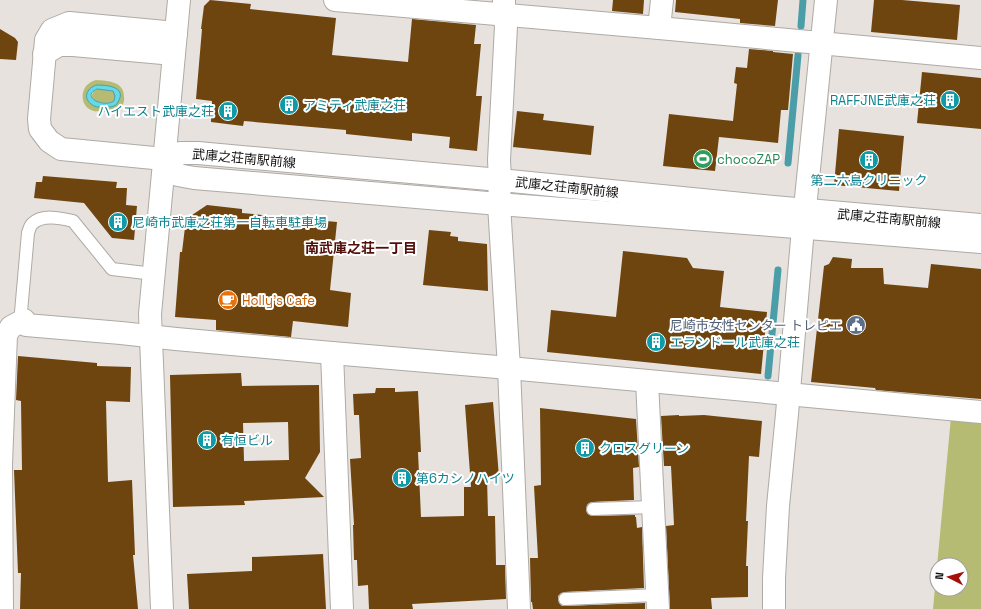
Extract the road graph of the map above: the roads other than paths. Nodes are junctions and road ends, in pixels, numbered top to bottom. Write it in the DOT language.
graph roads {
  1 [pos="179,0"];
  2 [pos="340,0"];
  3 [pos="662,0"];
  4 [pos="826,0"];
  5 [pos="504,7"];
  6 [pos="659,28"];
  7 [pos="822,43"];
  8 [pos="175,44"];
  9 [pos="981,58"];
  10 [pos="164,159"];
  11 [pos="500,180"];
  12 [pos="498,204"];
  13 [pos="804,219"];
  14 [pos="981,225"];
  15 [pos="981,242"];
  16 [pos="154,274"];
  17 [pos="24,320"];
  18 [pos="151,336"];
  19 [pos="332,353"];
  20 [pos="509,368"];
  21 [pos="647,381"];
  22 [pos="789,394"];
  23 [pos="981,412"];
  24 [pos="653,507"];
  25 [pos="593,509"];
  26 [pos="565,600"];
  27 [pos="657,602"];
  28 [pos="2,609"];
  29 [pos="162,609"];
  30 [pos="342,609"];
  31 [pos="519,609"];
  32 [pos="774,609"];
  1 -- 8 [label="street"];
  2 -- 5 [label="street"];
  3 -- 6 [label="street"];
  4 -- 7 [label="street"];
  5 -- 6 [label="street"];
  5 -- 11 [label="street"];
  6 -- 7 [label="street"];
  7 -- 9 [label="street"];
  7 -- 13 [label="street"];
  8 -- 10 [label="street"];
  8 -- 10 [label="street"];
  10 -- 11 [label="street, 武庫之荘南駅前線"];
  10 -- 12 [label="street, 武庫之荘南駅前線"];
  10 -- 16 [label="street"];
  11 -- 12 [label="street"];
  11 -- 13 [label="street, 武庫之荘南駅前線"];
  12 -- 13 [label="street, 武庫之荘南駅前線"];
  12 -- 20 [label="street"];
  13 -- 14 [label="street, 武庫之荘南駅前線"];
  13 -- 15 [label="street, 武庫之荘南駅前線"];
  13 -- 22 [label="street"];
  16 -- 17 [label="lane"];
  16 -- 18 [label="street"];
  17 -- 18 [label="street"];
  17 -- 28 [label="street"];
  18 -- 19 [label="street"];
  18 -- 29 [label="street"];
  19 -- 20 [label="street"];
  19 -- 30 [label="street"];
  20 -- 21 [label="street"];
  20 -- 31 [label="street"];
  21 -- 22 [label="street"];
  21 -- 24 [label="street"];
  22 -- 23 [label="street"];
  22 -- 32 [label="street"];
  24 -- 25 [label="lane"];
  24 -- 27 [label="street"];
  26 -- 27 [label="lane"];
}
